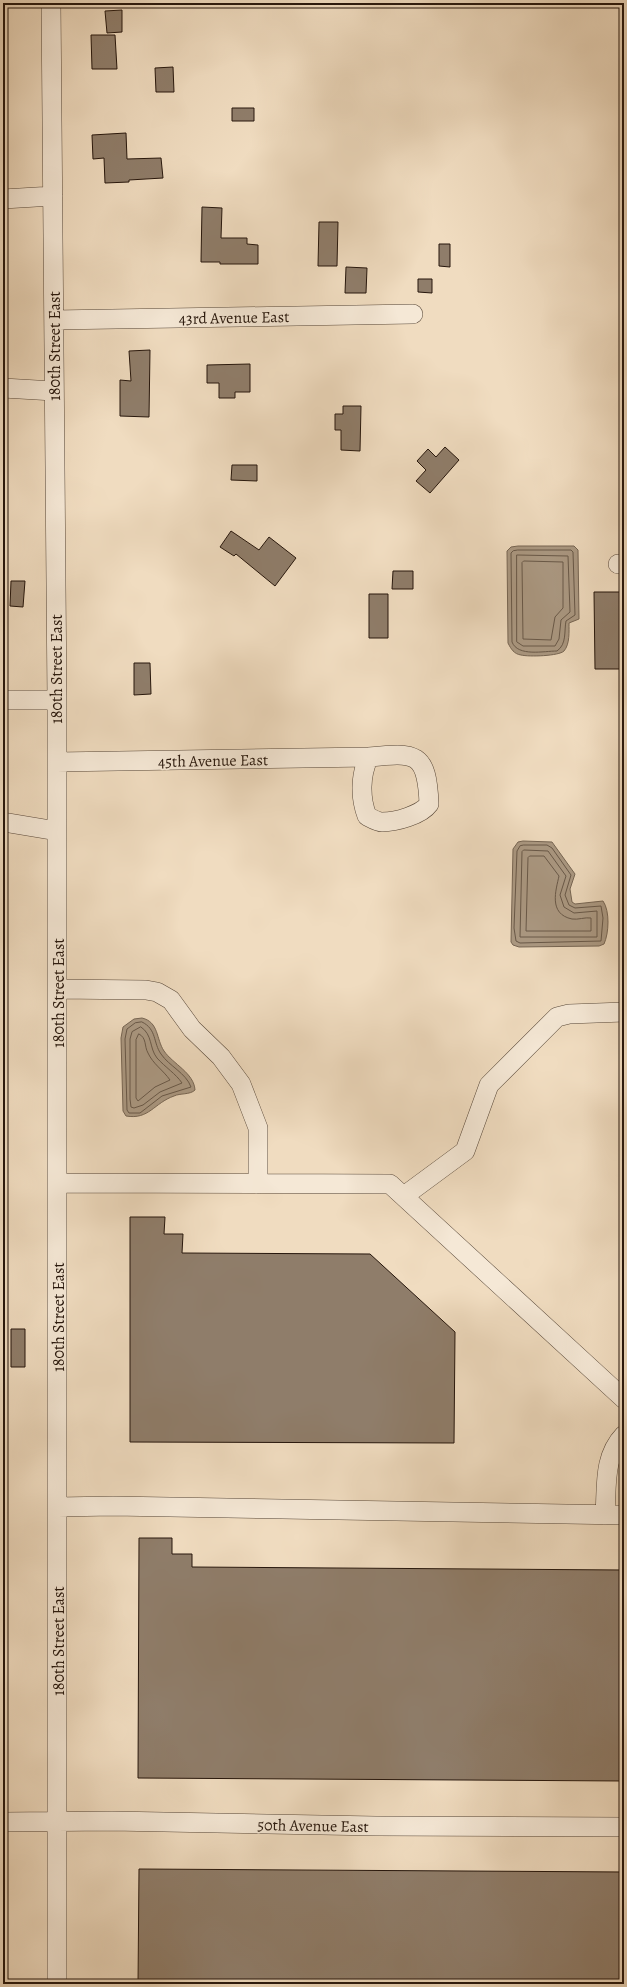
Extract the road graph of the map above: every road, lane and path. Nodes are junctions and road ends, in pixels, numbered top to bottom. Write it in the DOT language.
graph roads {
  1 [pos="51,3"];
  2 [pos="53,196"];
  3 [pos="3,199"];
  4 [pos="413,314"];
  5 [pos="54,320"];
  6 [pos="3,388"];
  7 [pos="54,390"];
  8 [pos="3,700"];
  9 [pos="57,700"];
  10 [pos="369,757"];
  11 [pos="57,762"];
  12 [pos="3,822"];
  13 [pos="57,831"];
  14 [pos="58,989"];
  15 [pos="624,1012"];
  16 [pos="58,1183"];
  17 [pos="258,1184"];
  18 [pos="404,1196"];
  19 [pos="624,1399"];
  20 [pos="624,1435"];
  21 [pos="58,1507"];
  22 [pos="605,1515"];
  23 [pos="624,1515"];
  24 [pos="58,1821"];
  25 [pos="3,1822"];
  26 [pos="624,1826"];
  27 [pos="57,1984"];
  1 -- 2 [label="street, 180th Street East"];
  2 -- 3 [label="street"];
  2 -- 5 [label="street, 180th Street East"];
  4 -- 5 [label="street, 43rd Avenue East"];
  5 -- 7 [label="street, 180th Street East"];
  6 -- 7 [label="street"];
  7 -- 9 [label="street, 180th Street East"];
  8 -- 9 [label="street"];
  9 -- 11 [label="street, 180th Street East"];
  10 -- 11 [label="street, 45th Avenue East"];
  11 -- 13 [label="street, 180th Street East"];
  12 -- 13 [label="street"];
  13 -- 14 [label="street, 180th Street East"];
  14 -- 16 [label="street, 180th Street East"];
  14 -- 17 [label="street"];
  15 -- 18 [label="street"];
  16 -- 17 [label="street"];
  16 -- 21 [label="street, 180th Street East"];
  17 -- 18 [label="street"];
  18 -- 19 [label="street"];
  20 -- 22 [label="street"];
  21 -- 22 [label="street"];
  21 -- 24 [label="street, 180th Street East"];
  22 -- 23 [label="street"];
  24 -- 25 [label="street, 50th Avenue East"];
  24 -- 26 [label="street, 50th Avenue East"];
  24 -- 27 [label="street, 180th Street East"];
}
